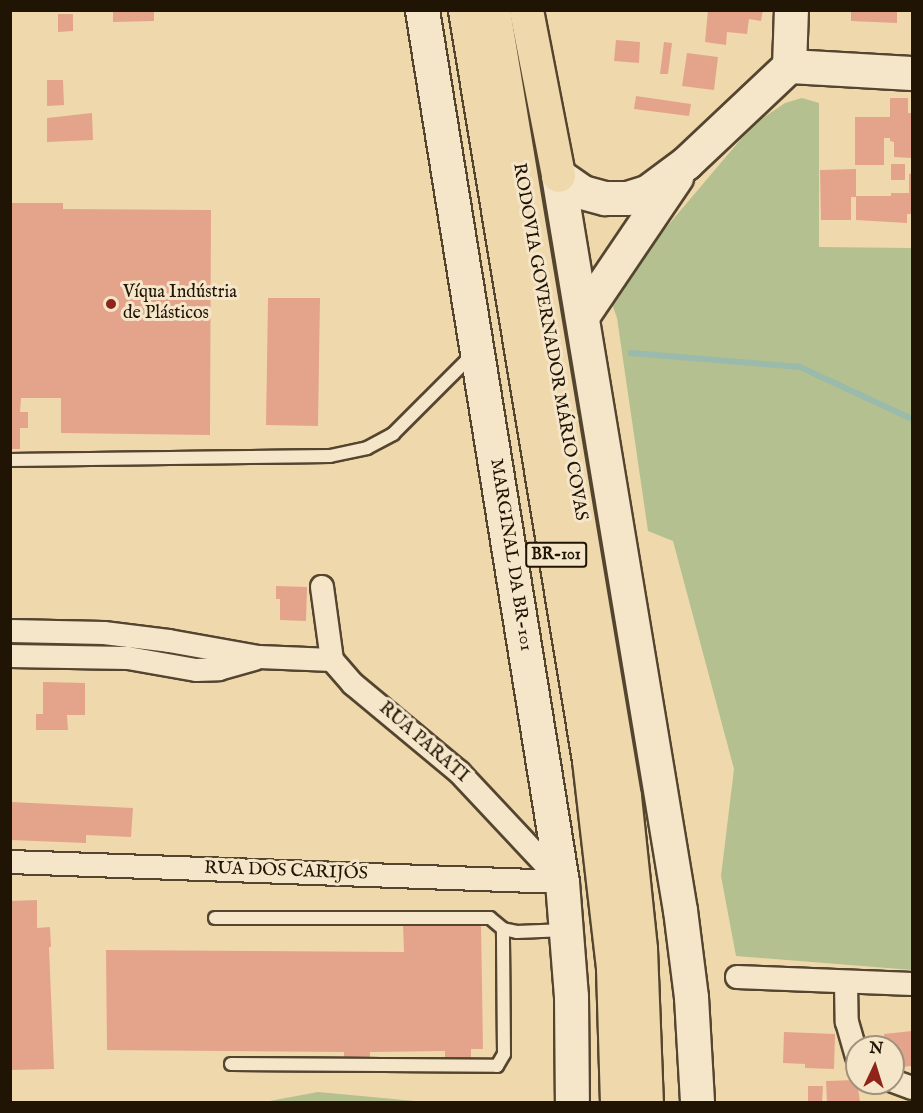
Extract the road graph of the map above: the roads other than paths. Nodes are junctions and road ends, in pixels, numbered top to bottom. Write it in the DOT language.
graph roads {
  1 [pos="422,10"];
  2 [pos="465,10"];
  3 [pos="493,10"];
  4 [pos="526,10"];
  5 [pos="790,10"];
  6 [pos="789,66"];
  7 [pos="912,73"];
  8 [pos="686,164"];
  9 [pos="558,175"];
  10 [pos="582,316"];
  11 [pos="477,350"];
  12 [pos="10,460"];
  13 [pos="322,587"];
  14 [pos="10,630"];
  15 [pos="10,656"];
  16 [pos="259,657"];
  17 [pos="332,660"];
  18 [pos="10,862"];
  19 [pos="562,882"];
  20 [pos="215,918"];
  21 [pos="503,929"];
  22 [pos="567,930"];
  23 [pos="737,977"];
  24 [pos="846,983"];
  25 [pos="912,984"];
  26 [pos="851,1035"];
  27 [pos="231,1064"];
  28 [pos="572,1102"];
  29 [pos="617,1102"];
  30 [pos="646,1102"];
  31 [pos="697,1102"];
  1 -- 11 [label="main road, MARGINAL DA BR-101"];
  2 -- 29 [label="highway, RODOVIA GOVERNADOR MÁRIO COVAS / BR-101"];
  3 -- 30 [label="highway, RODOVIA GOVERNADOR MÁRIO COVAS / BR-101"];
  4 -- 9 [label="highway"];
  5 -- 6 [label="main road"];
  6 -- 7 [label="main road"];
  6 -- 8 [label="main road"];
  8 -- 9 [label="main road"];
  8 -- 10 [label="main road"];
  9 -- 10 [label="main road"];
  10 -- 31 [label="main road"];
  11 -- 12 [label="lane"];
  11 -- 19 [label="main road, MARGINAL DA BR-101"];
  13 -- 17 [label="street"];
  14 -- 16 [label="street"];
  15 -- 16 [label="street"];
  16 -- 17 [label="street"];
  17 -- 19 [label="street, RUA PARATI"];
  18 -- 19 [label="street, RUA DOS CARIJÓS"];
  19 -- 22 [label="main road, MARGINAL DA BR-101"];
  20 -- 21 [label="lane"];
  21 -- 22 [label="lane"];
  21 -- 27 [label="lane"];
  22 -- 28 [label="main road, MARGINAL DA BR-101"];
  23 -- 24 [label="street"];
  24 -- 25 [label="street"];
  24 -- 26 [label="street"];
}
